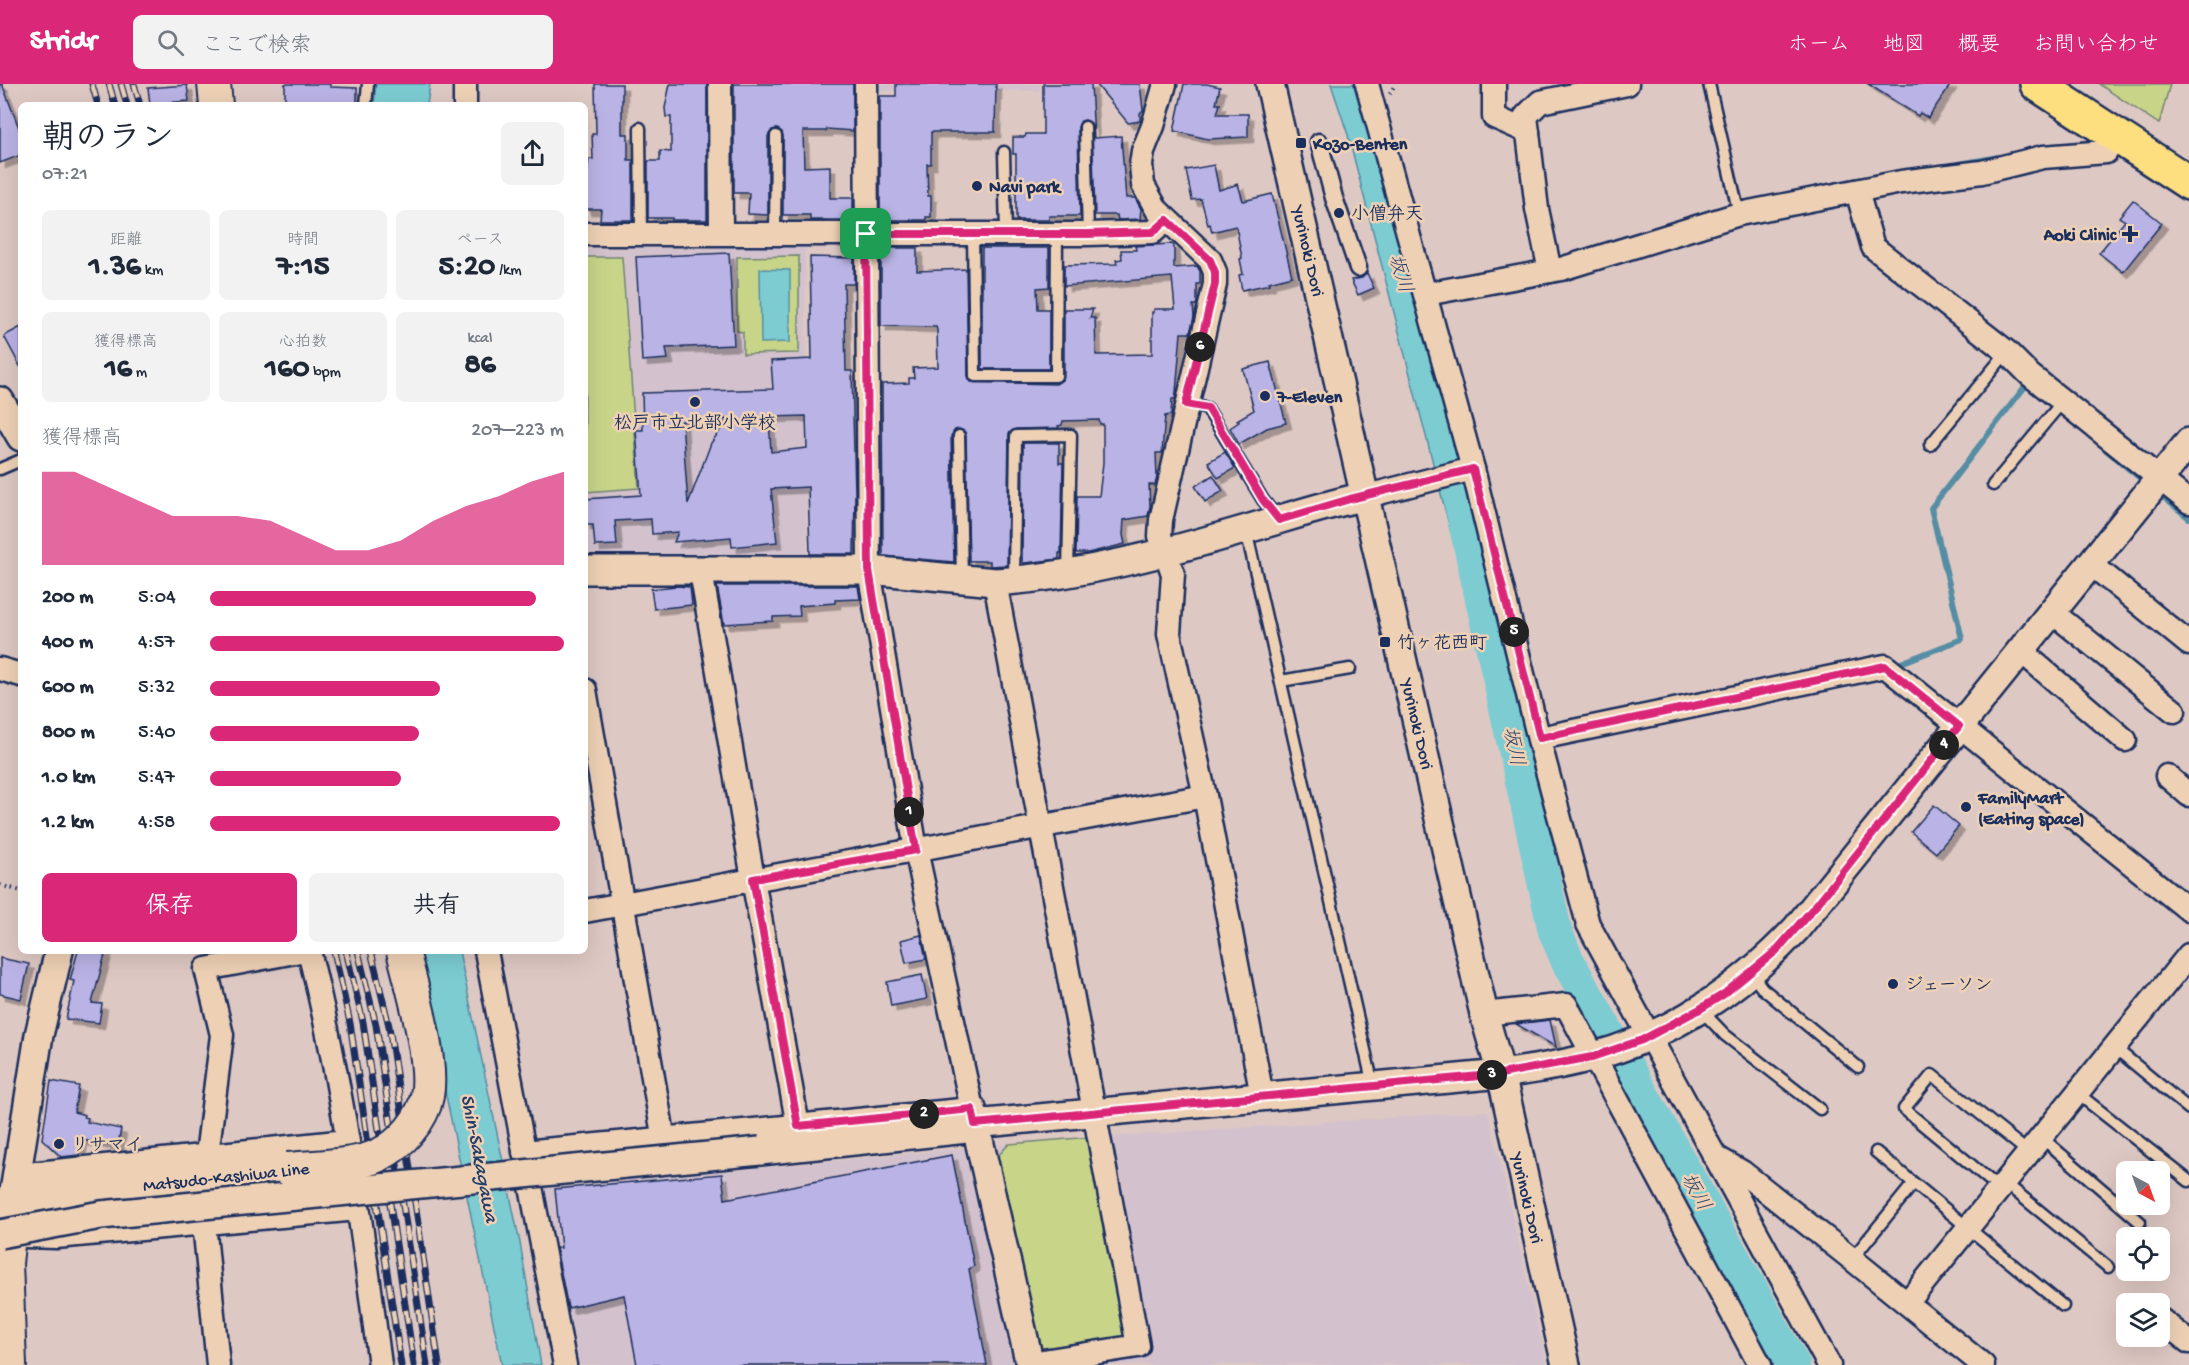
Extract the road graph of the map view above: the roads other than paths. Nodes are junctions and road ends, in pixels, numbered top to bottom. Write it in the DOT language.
graph roads {
  1 [pos="214,84"];
  2 [pos="368,84"];
  3 [pos="465,84"];
  4 [pos="720,84"];
  5 [pos="866,84"];
  6 [pos="1165,84"];
  7 [pos="1270,84"];
  8 [pos="1367,84"];
  9 [pos="1494,84"];
  10 [pos="1709,84"];
  11 [pos="2037,84"];
  12 [pos="1612,85"];
  13 [pos="216,102"];
  14 [pos="366,102"];
  15 [pos="465,102"];
  16 [pos="1085,127"];
  17 [pos="640,128"];
  18 [pos="1528,132"];
  19 [pos="776,136"];
  20 [pos="2117,136"];
  21 [pos="1319,142"];
  22 [pos="1004,152"];
  23 [pos="2189,183"];
  24 [pos="1857,191"];
  25 [pos="1739,214"];
  26 [pos="1167,220"];
  27 [pos="641,233"];
  28 [pos="721,233"];
  29 [pos="1006,233"];
  30 [pos="588,234"];
  31 [pos="866,234"];
  32 [pos="973,234"];
  33 [pos="1057,234"];
  34 [pos="1088,234"];
  35 [pos="775,236"];
  36 [pos="1358,268"];
  37 [pos="1550,271"];
  38 [pos="1426,294"];
  39 [pos="2007,352"];
  40 [pos="0,401"];
  41 [pos="2062,401"];
  42 [pos="1186,404"];
  43 [pos="18,432"];
  44 [pos="959,436"];
  45 [pos="2189,442"];
  46 [pos="1930,445"];
  47 [pos="18,461"];
  48 [pos="0,469"];
  49 [pos="1470,470"];
  50 [pos="2160,479"];
  51 [pos="1993,485"];
  52 [pos="1366,496"];
  53 [pos="2189,502"];
  54 [pos="1279,520"];
  55 [pos="1246,530"];
  56 [pos="1165,552"];
  57 [pos="2091,564"];
  58 [pos="588,570"];
  59 [pos="869,570"];
  60 [pos="701,571"];
  61 [pos="1068,573"];
  62 [pos="962,579"];
  63 [pos="1004,581"];
  64 [pos="2052,612"];
  65 [pos="2189,644"];
  66 [pos="2020,651"];
  67 [pos="0,669"];
  68 [pos="1350,669"];
  69 [pos="18,674"];
  70 [pos="1281,681"];
  71 [pos="588,708"];
  72 [pos="2174,711"];
  73 [pos="1959,726"];
  74 [pos="1540,738"];
  75 [pos="2125,740"];
  76 [pos="2167,776"];
  77 [pos="2189,795"];
  78 [pos="1205,796"];
  79 [pos="1042,826"];
  80 [pos="916,850"];
  81 [pos="753,879"];
  82 [pos="621,904"];
  83 [pos="588,910"];
  84 [pos="2189,910"];
  85 [pos="58,954"];
  86 [pos="284,954"];
  87 [pos="310,954"];
  88 [pos="404,954"];
  89 [pos="487,954"];
  90 [pos="2189,955"];
  91 [pos="1750,972"];
  92 [pos="1700,1009"];
  93 [pos="1484,1014"];
  94 [pos="1646,1038"];
  95 [pos="2115,1048"];
  96 [pos="1595,1056"];
  97 [pos="1858,1067"];
  98 [pos="1501,1074"];
  99 [pos="1373,1086"];
  100 [pos="2077,1093"];
  101 [pos="1263,1096"];
  102 [pos="2189,1108"];
  103 [pos="1820,1109"];
  104 [pos="1094,1113"];
  105 [pos="975,1120"];
  106 [pos="798,1126"];
  107 [pos="664,1140"];
  108 [pos="347,1141"];
  109 [pos="2034,1145"];
  110 [pos="524,1152"];
  111 [pos="1876,1152"];
  112 [pos="207,1155"];
  113 [pos="1714,1156"];
  114 [pos="2189,1181"];
  115 [pos="1912,1184"];
  116 [pos="2002,1185"];
  117 [pos="358,1209"];
  118 [pos="7,1220"];
  119 [pos="2140,1222"];
  120 [pos="204,1223"];
  121 [pos="1967,1228"];
  122 [pos="1852,1259"];
  123 [pos="2108,1267"];
  124 [pos="1906,1303"];
  125 [pos="2063,1306"];
  126 [pos="2170,1327"];
  127 [pos="2189,1342"];
  128 [pos="1030,1364"];
  129 [pos="10,1365"];
  130 [pos="218,1365"];
  131 [pos="380,1365"];
  132 [pos="565,1365"];
  133 [pos="1566,1365"];
  134 [pos="1760,1365"];
  135 [pos="1829,1365"];
  136 [pos="1983,1365"];
  1 -- 13 [label="main road"];
  2 -- 14 [label="lane"];
  3 -- 15 [label="street"];
  4 -- 28 [label="street"];
  5 -- 31 [label="street"];
  6 -- 26 [label="street"];
  7 -- 52 [label="street, Yurinoki Dori"];
  8 -- 38 [label="street"];
  9 -- 18 [label="street"];
  10 -- 25 [label="lane"];
  11 -- 20 [label="main road"];
  12 -- 18 [label="street"];
  16 -- 34 [label="lane"];
  17 -- 27 [label="lane"];
  18 -- 37 [label="street"];
  19 -- 35 [label="lane"];
  20 -- 23 [label="main road"];
  20 -- 24 [label="street"];
  21 -- 36 [label="street"];
  22 -- 29 [label="lane"];
  24 -- 25 [label="street"];
  24 -- 39 [label="street"];
  25 -- 37 [label="street"];
  26 -- 34 [label="street"];
  26 -- 42 [label="street"];
  27 -- 28 [label="street"];
  27 -- 30 [label="street"];
  28 -- 35 [label="street"];
  29 -- 32 [label="street"];
  29 -- 33 [label="street"];
  31 -- 32 [label="street"];
  31 -- 35 [label="street"];
  31 -- 59 [label="street"];
  32 -- 33 [label="lane"];
  33 -- 34 [label="street"];
  37 -- 38 [label="street"];
  38 -- 49 [label="street"];
  39 -- 41 [label="street"];
  39 -- 46 [label="lane"];
  40 -- 43 [label="street"];
  41 -- 50 [label="street"];
  41 -- 51 [label="lane"];
  42 -- 54 [label="lane"];
  42 -- 56 [label="street"];
  44 -- 62 [label="lane"];
  45 -- 50 [label="street"];
  47 -- 48 [label="lane"];
  49 -- 52 [label="street"];
  49 -- 74 [label="street"];
  50 -- 53 [label="street"];
  50 -- 57 [label="street"];
  52 -- 54 [label="street"];
  52 -- 93 [label="street, Yurinoki Dori"];
  54 -- 55 [label="street"];
  55 -- 56 [label="street"];
  55 -- 70 [label="lane"];
  56 -- 61 [label="street"];
  56 -- 78 [label="street"];
  57 -- 64 [label="street"];
  57 -- 65 [label="street"];
  58 -- 60 [label="street"];
  59 -- 60 [label="street"];
  59 -- 62 [label="street"];
  59 -- 80 [label="street"];
  60 -- 81 [label="street"];
  61 -- 63 [label="street"];
  61 -- 63 [label="lane"];
  62 -- 63 [label="street"];
  63 -- 79 [label="street"];
  64 -- 66 [label="street"];
  64 -- 72 [label="street"];
  66 -- 73 [label="street"];
  66 -- 75 [label="street"];
  67 -- 69 [label="street"];
  68 -- 70 [label="lane"];
  70 -- 99 [label="lane"];
  71 -- 82 [label="street"];
  73 -- 74 [label="street"];
  73 -- 84 [label="street"];
  73 -- 91 [label="street"];
  74 -- 94 [label="street"];
  76 -- 77 [label="street"];
  78 -- 79 [label="street"];
  78 -- 101 [label="street"];
  79 -- 80 [label="street"];
  79 -- 104 [label="street"];
  80 -- 81 [label="street"];
  80 -- 105 [label="street"];
  81 -- 82 [label="street"];
  81 -- 106 [label="street"];
  82 -- 83 [label="street"];
  82 -- 107 [label="street"];
  85 -- 118 [label="street"];
  86 -- 112 [label="street"];
  87 -- 108 [label="street"];
  88 -- 118 [label="main road, Matsudo-Kashiwa Line, bridge"];
  89 -- 110 [label="street"];
  90 -- 95 [label="street"];
  91 -- 92 [label="street"];
  91 -- 97 [label="lane"];
  92 -- 94 [label="street"];
  92 -- 103 [label="lane"];
  93 -- 96 [label="street"];
  93 -- 98 [label="street, Yurinoki Dori"];
  94 -- 96 [label="street"];
  94 -- 113 [label="street"];
  95 -- 100 [label="street"];
  95 -- 102 [label="lane"];
  96 -- 98 [label="street"];
  96 -- 134 [label="street"];
  98 -- 99 [label="street"];
  98 -- 133 [label="street, Yurinoki Dori"];
  99 -- 101 [label="street"];
  100 -- 109 [label="street"];
  100 -- 114 [label="lane"];
  101 -- 104 [label="street"];
  104 -- 105 [label="street"];
  104 -- 128 [label="street"];
  105 -- 106 [label="street"];
  105 -- 118 [label="street, bridge"];
  105 -- 128 [label="street"];
  106 -- 107 [label="street"];
  107 -- 110 [label="street"];
  108 -- 112 [label="street"];
  108 -- 117 [label="street"];
  109 -- 116 [label="street"];
  109 -- 116 [label="lane"];
  109 -- 119 [label="lane"];
  110 -- 132 [label="street"];
  111 -- 115 [label="lane"];
  112 -- 118 [label="street"];
  113 -- 122 [label="street"];
  113 -- 135 [label="street"];
  115 -- 121 [label="lane"];
  115 -- 122 [label="lane"];
  116 -- 121 [label="street"];
  116 -- 123 [label="lane"];
  117 -- 120 [label="street"];
  117 -- 131 [label="street"];
  118 -- 120 [label="street"];
  118 -- 129 [label="main road"];
  120 -- 130 [label="street"];
  121 -- 124 [label="street"];
  121 -- 125 [label="lane"];
  122 -- 124 [label="street"];
  124 -- 136 [label="street"];
  126 -- 127 [label="street"];
}
